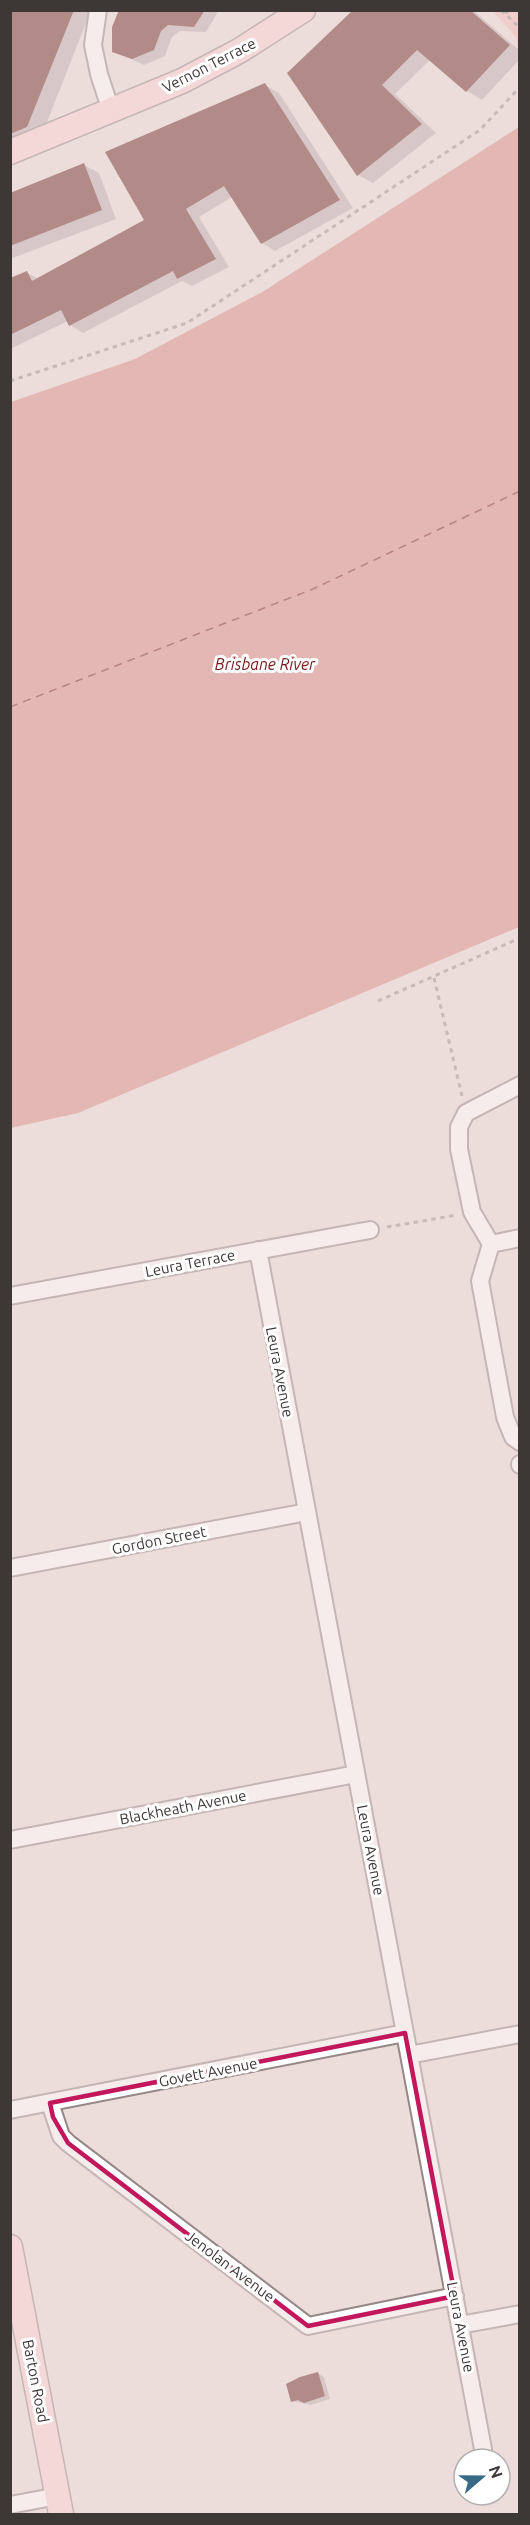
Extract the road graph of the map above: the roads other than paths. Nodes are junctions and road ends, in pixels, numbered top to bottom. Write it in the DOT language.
graph roads {
  1 [pos="98,10"];
  2 [pos="303,10"];
  3 [pos="111,111"];
  4 [pos="10,152"];
  5 [pos="519,1085"];
  6 [pos="370,1230"];
  7 [pos="519,1238"];
  8 [pos="491,1244"];
  9 [pos="258,1250"];
  10 [pos="10,1296"];
  11 [pos="519,1442"];
  12 [pos="307,1512"];
  13 [pos="10,1568"];
  14 [pos="356,1774"];
  15 [pos="10,1840"];
  16 [pos="405,2033"];
  17 [pos="519,2034"];
  18 [pos="409,2055"];
  19 [pos="50,2103"];
  20 [pos="10,2110"];
  21 [pos="10,2247"];
  22 [pos="455,2296"];
  23 [pos="519,2314"];
  24 [pos="460,2325"];
  25 [pos="483,2447"];
  26 [pos="10,2505"];
  27 [pos="59,2505"];
  1 -- 3 [label="street"];
  2 -- 3 [label="street, Vernon Terrace"];
  3 -- 4 [label="street, Vernon Terrace"];
  5 -- 8 [label="street"];
  6 -- 9 [label="street, Leura Terrace"];
  7 -- 8 [label="street"];
  8 -- 11 [label="street"];
  9 -- 10 [label="street, Leura Terrace"];
  9 -- 12 [label="street, Leura Avenue"];
  12 -- 13 [label="street, Gordon Street"];
  12 -- 14 [label="street, Leura Avenue"];
  14 -- 15 [label="street, Blackheath Avenue"];
  14 -- 16 [label="street, Leura Avenue"];
  16 -- 18 [label="street, Leura Avenue"];
  16 -- 19 [label="street, Govett Avenue"];
  17 -- 18 [label="street"];
  18 -- 22 [label="street, Leura Avenue"];
  19 -- 20 [label="street, Govett Avenue"];
  19 -- 22 [label="street, Jenolan Avenue"];
  21 -- 27 [label="street, Barton Road"];
  22 -- 24 [label="street, Leura Avenue"];
  23 -- 24 [label="street"];
  24 -- 25 [label="street, Leura Avenue"];
  26 -- 27 [label="street"];
}
